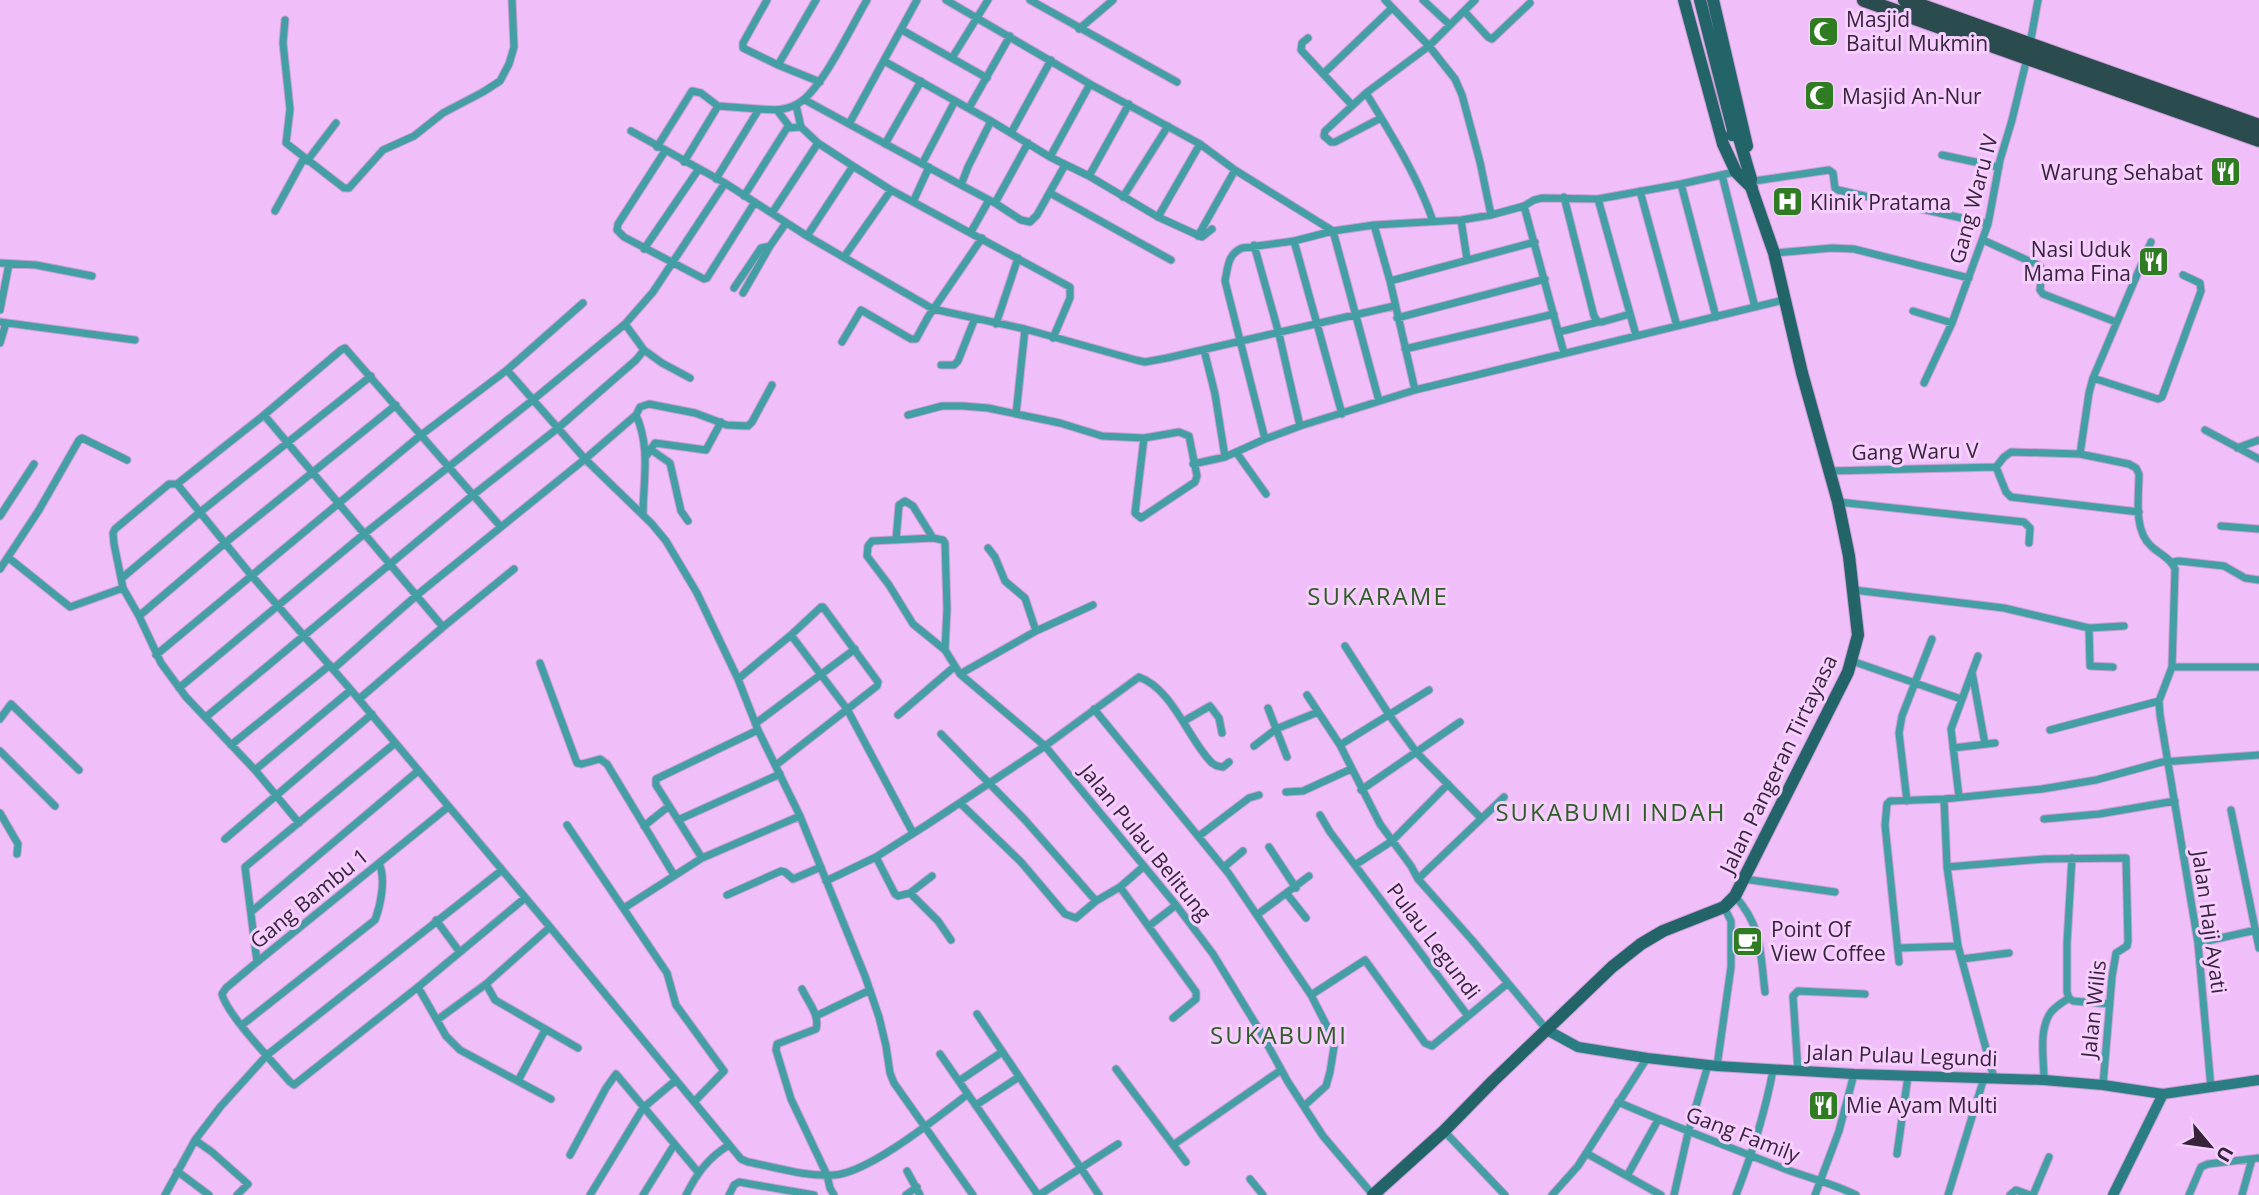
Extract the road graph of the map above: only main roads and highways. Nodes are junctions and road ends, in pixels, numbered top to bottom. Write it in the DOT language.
graph roads {
  1 [pos="1684,0"];
  2 [pos="1700,0"];
  3 [pos="1713,0"];
  4 [pos="1864,0"];
  5 [pos="1905,0"];
  6 [pos="2029,51"];
  7 [pos="2229,122"];
  8 [pos="2259,126"];
  9 [pos="1733,130"];
  10 [pos="2259,140"];
  11 [pos="1739,171"];
  12 [pos="1752,185"];
  13 [pos="1373,1195"];
  1 -- 11 [label="main road, Jalan Pangeran Tirtayasa"];
  2 -- 9 [label="main road, Jalan Pangeran Tirtayasa"];
  3 -- 12 [label="main road, Jalan Pangeran Tirtayasa"];
  4 -- 6 [label="highway"];
  5 -- 6 [label="highway"];
  6 -- 7 [label="highway"];
  7 -- 8 [label="highway"];
  7 -- 10 [label="highway"];
  9 -- 11 [label="main road, Jalan Pangeran Tirtayasa"];
  9 -- 12 [label="main road, Jalan Pangeran Tirtayasa"];
  11 -- 12 [label="main road, Jalan Pangeran Tirtayasa"];
  12 -- 13 [label="main road, Jalan Pangeran Tirtayasa"];
}
